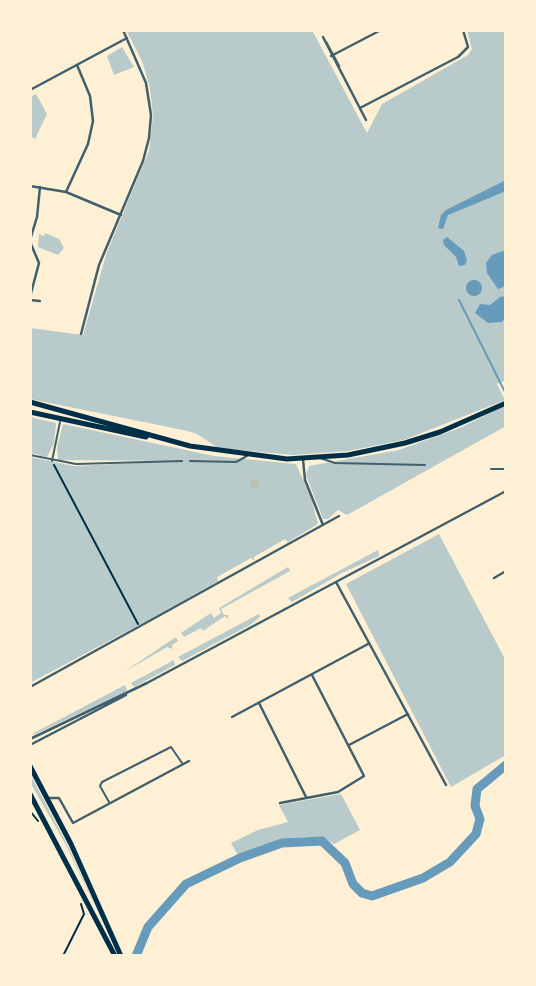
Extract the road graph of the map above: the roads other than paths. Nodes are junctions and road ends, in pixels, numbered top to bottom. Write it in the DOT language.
graph roads {
  1 [pos="123,30"];
  2 [pos="318,30"];
  3 [pos="381,30"];
  4 [pos="463,30"];
  5 [pos="127,38"];
  6 [pos="332,55"];
  7 [pos="77,65"];
  8 [pos="30,90"];
  9 [pos="360,108"];
  10 [pos="366,120"];
  11 [pos="30,186"];
  12 [pos="40,187"];
  13 [pos="66,192"];
  14 [pos="121,215"];
  15 [pos="30,241"];
  16 [pos="30,249"];
  17 [pos="37,254"];
  18 [pos="30,298"];
  19 [pos="40,301"];
  20 [pos="80,334"];
  21 [pos="30,402"];
  22 [pos="505,403"];
  23 [pos="30,412"];
  24 [pos="60,417"];
  25 [pos="173,442"];
  26 [pos="30,455"];
  27 [pos="247,456"];
  28 [pos="319,458"];
  29 [pos="303,459"];
  30 [pos="52,461"];
  31 [pos="182,461"];
  32 [pos="190,461"];
  33 [pos="425,465"];
  34 [pos="491,469"];
  35 [pos="506,469"];
  36 [pos="506,491"];
  37 [pos="339,516"];
  38 [pos="323,525"];
  39 [pos="506,571"];
  40 [pos="494,578"];
  41 [pos="335,581"];
  42 [pos="370,643"];
  43 [pos="312,675"];
  44 [pos="30,687"];
  45 [pos="132,691"];
  46 [pos="258,703"];
  47 [pos="408,714"];
  48 [pos="232,717"];
  49 [pos="30,739"];
  50 [pos="30,745"];
  51 [pos="349,745"];
  52 [pos="189,761"];
  53 [pos="183,764"];
  54 [pos="30,766"];
  55 [pos="446,785"];
  56 [pos="30,794"];
  57 [pos="47,798"];
  58 [pos="306,798"];
  59 [pos="110,803"];
  60 [pos="280,803"];
  61 [pos="115,956"];
  62 [pos="121,956"];
  1 -- 5 [label="street"];
  2 -- 6 [label="street"];
  3 -- 6 [label="street"];
  4 -- 9 [label="street"];
  5 -- 7 [label="street"];
  5 -- 14 [label="street"];
  6 -- 9 [label="street"];
  7 -- 8 [label="street"];
  7 -- 13 [label="street"];
  9 -- 10 [label="street"];
  11 -- 12 [label="street"];
  12 -- 13 [label="street"];
  12 -- 15 [label="street"];
  13 -- 14 [label="street"];
  14 -- 20 [label="street"];
  15 -- 17 [label="street"];
  16 -- 17 [label="street"];
  17 -- 18 [label="street"];
  18 -- 19 [label="street"];
  21 -- 25 [label="main road"];
  22 -- 28 [label="main road"];
  23 -- 24 [label="main road"];
  24 -- 25 [label="main road"];
  24 -- 30 [label="lane"];
  25 -- 27 [label="main road"];
  26 -- 30 [label="lane"];
  27 -- 29 [label="main road"];
  27 -- 32 [label="lane"];
  28 -- 29 [label="main road"];
  28 -- 33 [label="lane"];
  29 -- 38 [label="street"];
  30 -- 31 [label="lane"];
  34 -- 35 [label="lane"];
  36 -- 41 [label="street"];
  37 -- 38 [label="street"];
  38 -- 44 [label="street"];
  39 -- 40 [label="street"];
  41 -- 42 [label="street"];
  41 -- 45 [label="street"];
  42 -- 43 [label="street"];
  42 -- 47 [label="street"];
  43 -- 46 [label="street"];
  43 -- 51 [label="street"];
  45 -- 49 [label="street"];
  45 -- 50 [label="street"];
  46 -- 48 [label="street"];
  46 -- 58 [label="street"];
  47 -- 51 [label="street"];
  47 -- 55 [label="street"];
  51 -- 58 [label="street"];
  52 -- 53 [label="street"];
  53 -- 59 [label="street"];
  53 -- 59 [label="lane"];
  54 -- 57 [label="main road"];
  56 -- 61 [label="main road"];
  57 -- 59 [label="street"];
  57 -- 62 [label="main road"];
  58 -- 60 [label="street"];
}
